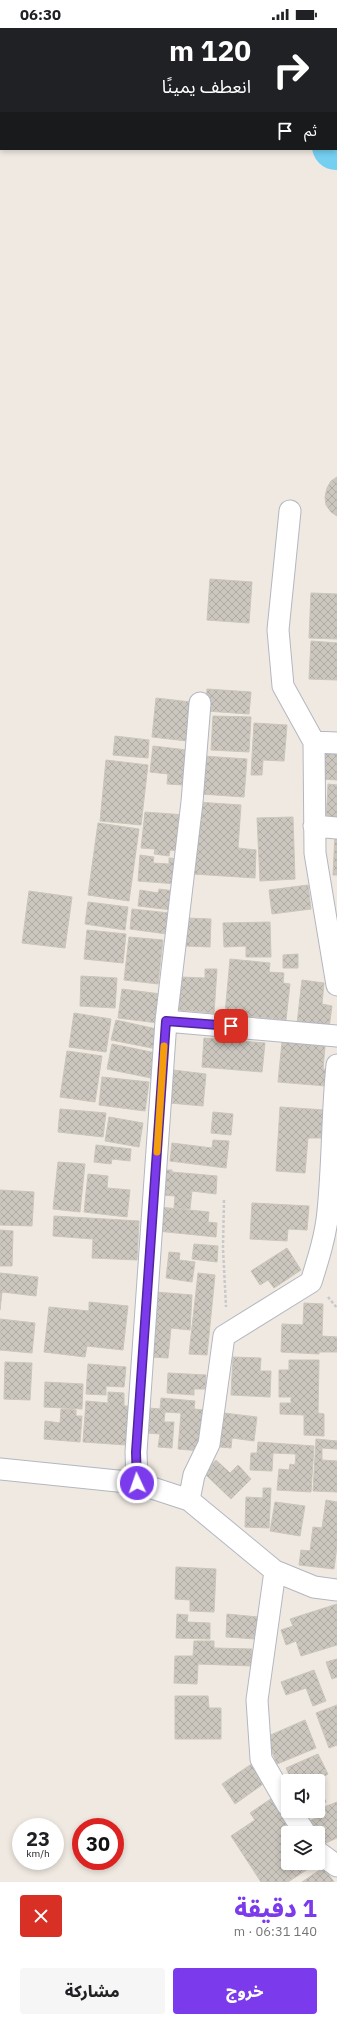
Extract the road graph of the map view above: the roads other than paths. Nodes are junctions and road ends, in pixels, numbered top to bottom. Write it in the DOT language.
graph roads {
  1 [pos="290,510"];
  2 [pos="200,703"];
  3 [pos="314,742"];
  4 [pos="337,743"];
  5 [pos="314,826"];
  6 [pos="337,828"];
  7 [pos="337,985"];
  8 [pos="166,1021"];
  9 [pos="337,1036"];
  10 [pos="337,1065"];
  11 [pos="0,1469"];
  12 [pos="137,1483"];
  13 [pos="189,1500"];
  14 [pos="275,1572"];
  15 [pos="337,1590"];
  16 [pos="281,1794"];
  17 [pos="325,1857"];
  18 [pos="337,1866"];
  1 -- 3 [label="street"];
  2 -- 8 [label="street"];
  3 -- 4 [label="street"];
  3 -- 5 [label="street"];
  5 -- 6 [label="street"];
  5 -- 7 [label="street"];
  8 -- 9 [label="street"];
  8 -- 12 [label="street"];
  10 -- 13 [label="street"];
  11 -- 12 [label="street"];
  12 -- 13 [label="street"];
  13 -- 14 [label="street"];
  14 -- 15 [label="street"];
  14 -- 16 [label="street"];
  17 -- 18 [label="street"];
}
